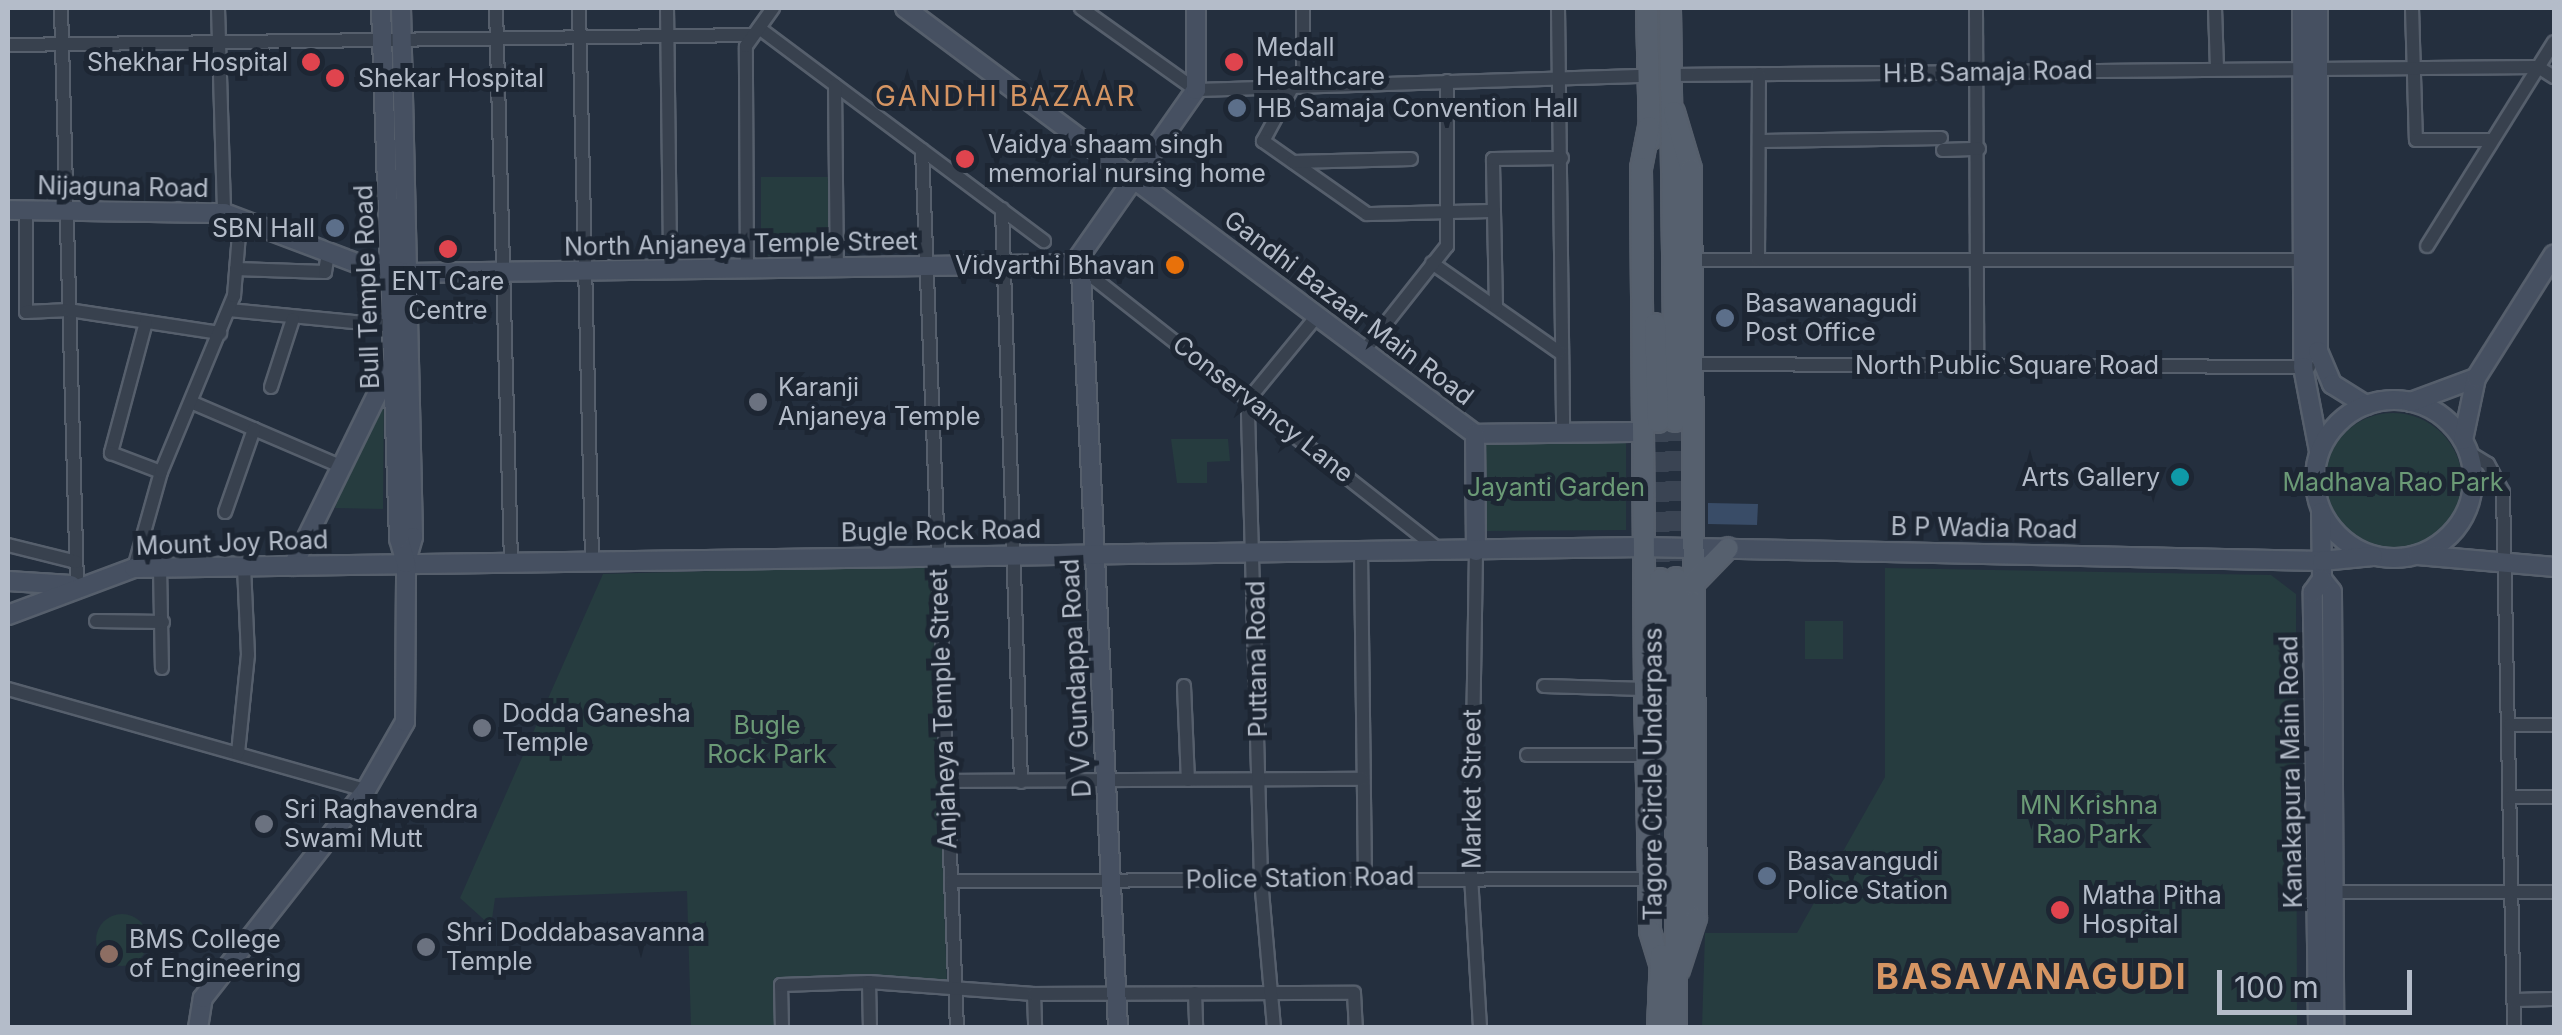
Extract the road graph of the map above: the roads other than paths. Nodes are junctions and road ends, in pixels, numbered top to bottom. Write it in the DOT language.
graph roads {
  1 [pos="61,8"];
  2 [pos="218,8"];
  3 [pos="381,8"];
  4 [pos="401,8"];
  5 [pos="496,8"];
  6 [pos="579,8"];
  7 [pos="668,8"];
  8 [pos="773,8"];
  9 [pos="905,8"];
  10 [pos="1081,8"];
  11 [pos="1196,8"];
  12 [pos="1303,8"];
  13 [pos="1558,8"];
  14 [pos="1647,8"];
  15 [pos="1670,8"];
  16 [pos="1976,8"];
  17 [pos="2214,8"];
  18 [pos="2302,8"];
  19 [pos="2318,8"];
  20 [pos="2412,8"];
  21 [pos="756,32"];
  22 [pos="668,37"];
  23 [pos="580,39"];
  24 [pos="496,40"];
  25 [pos="218,42"];
  26 [pos="402,42"];
  27 [pos="2554,42"];
  28 [pos="382,43"];
  29 [pos="61,44"];
  30 [pos="8,45"];
  31 [pos="2415,67"];
  32 [pos="2310,68"];
  33 [pos="2538,68"];
  34 [pos="2217,69"];
  35 [pos="1977,72"];
  36 [pos="1759,74"];
  37 [pos="1673,75"];
  38 [pos="1648,76"];
  39 [pos="1557,77"];
  40 [pos="2554,77"];
  41 [pos="1447,81"];
  42 [pos="835,85"];
  43 [pos="1298,86"];
  44 [pos="1196,90"];
  45 [pos="1674,112"];
  46 [pos="2492,140"];
  47 [pos="1763,141"];
  48 [pos="922,150"];
  49 [pos="1978,150"];
  50 [pos="1562,158"];
  51 [pos="1411,159"];
  52 [pos="1292,162"];
  53 [pos="1134,179"];
  54 [pos="1002,209"];
  55 [pos="17,210"];
  56 [pos="66,211"];
  57 [pos="1494,211"];
  58 [pos="1448,212"];
  59 [pos="232,218"];
  60 [pos="1044,240"];
  61 [pos="2427,246"];
  62 [pos="328,254"];
  63 [pos="2554,254"];
  64 [pos="1692,260"];
  65 [pos="1758,260"];
  66 [pos="2302,260"];
  67 [pos="1978,261"];
  68 [pos="1432,262"];
  69 [pos="1003,265"];
  70 [pos="925,266"];
  71 [pos="1078,266"];
  72 [pos="747,268"];
  73 [pos="837,268"];
  74 [pos="236,269"];
  75 [pos="670,270"];
  76 [pos="583,271"];
  77 [pos="400,272"];
  78 [pos="503,272"];
  79 [pos="1496,307"];
  80 [pos="69,310"];
  81 [pos="228,310"];
  82 [pos="1317,316"];
  83 [pos="293,319"];
  84 [pos="146,322"];
  85 [pos="395,326"];
  86 [pos="220,333"];
  87 [pos="1364,351"];
  88 [pos="1560,352"];
  89 [pos="395,358"];
  90 [pos="1692,364"];
  91 [pos="1978,364"];
  92 [pos="2312,367"];
  93 [pos="2476,378"];
  94 [pos="270,387"];
  95 [pos="1248,400"];
  96 [pos="2410,402"];
  97 [pos="194,403"];
  98 [pos="2366,405"];
  99 [pos="1659,425"];
  100 [pos="254,429"];
  101 [pos="1563,433"];
  102 [pos="1476,434"];
  103 [pos="2466,446"];
  104 [pos="2320,450"];
  105 [pos="342,466"];
  106 [pos="160,472"];
  107 [pos="225,512"];
  108 [pos="2321,512"];
  109 [pos="8,545"];
  110 [pos="1644,547"];
  111 [pos="1693,547"];
  112 [pos="1728,548"];
  113 [pos="1361,551"];
  114 [pos="1441,551"];
  115 [pos="1476,551"];
  116 [pos="1252,553"];
  117 [pos="1094,554"];
  118 [pos="1016,555"];
  119 [pos="2418,555"];
  120 [pos="937,556"];
  121 [pos="2374,556"];
  122 [pos="592,560"];
  123 [pos="512,561"];
  124 [pos="76,562"];
  125 [pos="406,563"];
  126 [pos="293,566"];
  127 [pos="2554,566"];
  128 [pos="160,567"];
  129 [pos="244,567"];
  130 [pos="134,568"];
  131 [pos="2508,568"];
  132 [pos="2322,570"];
  133 [pos="8,580"];
  134 [pos="1676,580"];
  135 [pos="76,585"];
  136 [pos="8,615"];
  137 [pos="96,621"];
  138 [pos="163,622"];
  139 [pos="162,668"];
  140 [pos="1184,686"];
  141 [pos="1544,686"];
  142 [pos="8,689"];
  143 [pos="1645,689"];
  144 [pos="2554,724"];
  145 [pos="2510,725"];
  146 [pos="238,753"];
  147 [pos="1647,755"];
  148 [pos="1527,756"];
  149 [pos="1259,778"];
  150 [pos="1106,779"];
  151 [pos="1364,779"];
  152 [pos="1188,780"];
  153 [pos="946,781"];
  154 [pos="1022,782"];
  155 [pos="366,790"];
  156 [pos="2511,797"];
  157 [pos="2554,797"];
  158 [pos="1472,876"];
  159 [pos="1365,877"];
  160 [pos="1261,879"];
  161 [pos="1110,880"];
  162 [pos="1649,880"];
  163 [pos="951,881"];
  164 [pos="2332,892"];
  165 [pos="2512,892"];
  166 [pos="2554,892"];
  167 [pos="1670,969"];
  168 [pos="869,982"];
  169 [pos="955,992"];
  170 [pos="1272,993"];
  171 [pos="1034,994"];
  172 [pos="1116,994"];
  173 [pos="1195,994"];
  174 [pos="2554,999"];
  175 [pos="2513,1000"];
  176 [pos="198,1028"];
  177 [pos="782,1028"];
  178 [pos="870,1028"];
  179 [pos="957,1028"];
  180 [pos="1035,1028"];
  181 [pos="1118,1028"];
  182 [pos="1196,1028"];
  183 [pos="1274,1028"];
  184 [pos="1356,1028"];
  185 [pos="1480,1028"];
  186 [pos="1658,1028"];
  187 [pos="1676,1028"];
  188 [pos="2318,1028"];
  189 [pos="2334,1028"];
  190 [pos="2514,1028"];
  1 -- 29 [label="street"];
  2 -- 25 [label="street"];
  3 -- 28 [label="street, Bull Temple Road"];
  4 -- 26 [label="street, Bull Temple Road"];
  5 -- 24 [label="street"];
  6 -- 23 [label="street"];
  7 -- 22 [label="street"];
  8 -- 21 [label="street"];
  9 -- 53 [label="street, Gandhi Bazaar Main Road"];
  10 -- 44 [label="street"];
  11 -- 44 [label="street"];
  12 -- 43 [label="street"];
  13 -- 39 [label="street"];
  14 -- 38 [label="main road"];
  15 -- 37 [label="main road"];
  16 -- 35 [label="street"];
  17 -- 34 [label="street"];
  18 -- 32 [label="street"];
  19 -- 32 [label="street"];
  20 -- 31 [label="street"];
  21 -- 22 [label="street"];
  21 -- 42 [label="street"];
  21 -- 72 [label="street"];
  22 -- 23 [label="street"];
  22 -- 75 [label="street"];
  23 -- 24 [label="street"];
  23 -- 76 [label="street"];
  24 -- 26 [label="street"];
  24 -- 78 [label="street"];
  25 -- 28 [label="street"];
  25 -- 29 [label="street"];
  25 -- 59 [label="street"];
  26 -- 28 [label="street"];
  26 -- 77 [label="street, Bull Temple Road"];
  27 -- 33 [label="street"];
  28 -- 77 [label="street, Bull Temple Road"];
  29 -- 30 [label="street"];
  29 -- 56 [label="street"];
  31 -- 32 [label="street, H.B. Samaja Road"];
  31 -- 33 [label="street, H.B. Samaja Road"];
  31 -- 46 [label="street"];
  32 -- 34 [label="street, H.B. Samaja Road"];
  32 -- 66 [label="street"];
  32 -- 92 [label="street"];
  33 -- 40 [label="street, H.B. Samaja Road"];
  33 -- 46 [label="street"];
  34 -- 35 [label="street, H.B. Samaja Road"];
  35 -- 36 [label="street, H.B. Samaja Road"];
  35 -- 49 [label="street"];
  36 -- 37 [label="street, H.B. Samaja Road"];
  36 -- 47 [label="street"];
  37 -- 45 [label="main road"];
  38 -- 39 [label="street"];
  38 -- 99 [label="main road"];
  39 -- 41 [label="street"];
  39 -- 50 [label="street"];
  41 -- 43 [label="street"];
  41 -- 58 [label="street"];
  42 -- 48 [label="street"];
  42 -- 73 [label="street"];
  43 -- 44 [label="street"];
  43 -- 52 [label="street"];
  44 -- 53 [label="street"];
  45 -- 64 [label="main road"];
  45 -- 99 [label="main road"];
  46 -- 61 [label="street"];
  47 -- 49 [label="street"];
  47 -- 65 [label="street"];
  48 -- 54 [label="street"];
  48 -- 70 [label="street, Anjaheya Temple Street"];
  49 -- 67 [label="street"];
  50 -- 57 [label="street"];
  50 -- 88 [label="street"];
  51 -- 52 [label="street"];
  52 -- 58 [label="street"];
  53 -- 71 [label="street"];
  53 -- 82 [label="street, Gandhi Bazaar Main Road"];
  54 -- 60 [label="street"];
  54 -- 69 [label="street"];
  55 -- 56 [label="street, Nijaguna Road"];
  55 -- 80 [label="street"];
  56 -- 59 [label="street, Nijaguna Road"];
  56 -- 80 [label="street"];
  57 -- 58 [label="street"];
  57 -- 79 [label="street"];
  58 -- 68 [label="street"];
  59 -- 62 [label="street, Nijaguna Road"];
  59 -- 74 [label="street"];
  62 -- 74 [label="street"];
  62 -- 77 [label="street, Nijaguna Road"];
  63 -- 93 [label="street"];
  64 -- 65 [label="street"];
  64 -- 90 [label="main road"];
  65 -- 67 [label="street"];
  66 -- 67 [label="street"];
  66 -- 92 [label="street"];
  67 -- 91 [label="street"];
  68 -- 79 [label="street"];
  68 -- 87 [label="street"];
  69 -- 70 [label="street, North Anjaneya Temple Street"];
  69 -- 71 [label="street, North Anjaneya Temple Street"];
  69 -- 118 [label="street"];
  70 -- 73 [label="street, North Anjaneya Temple Street"];
  70 -- 120 [label="street, Anjaheya Temple Street"];
  71 -- 95 [label="street, Conservancy Lane"];
  71 -- 117 [label="street, D V Gundappa Road"];
  72 -- 73 [label="street, North Anjaneya Temple Street"];
  72 -- 75 [label="street, North Anjaneya Temple Street"];
  74 -- 81 [label="street"];
  75 -- 76 [label="street, North Anjaneya Temple Street"];
  76 -- 78 [label="street, North Anjaneya Temple Street"];
  76 -- 122 [label="street"];
  77 -- 78 [label="street, North Anjaneya Temple Street"];
  77 -- 85 [label="street, Bull Temple Road"];
  77 -- 125 [label="street, Bull Temple Road"];
  78 -- 123 [label="street"];
  79 -- 88 [label="street"];
  80 -- 84 [label="street"];
  80 -- 124 [label="street"];
  81 -- 83 [label="street"];
  81 -- 86 [label="street"];
  82 -- 87 [label="street, Gandhi Bazaar Main Road"];
  82 -- 95 [label="street"];
  83 -- 85 [label="street"];
  83 -- 94 [label="street"];
  84 -- 86 [label="street"];
  84 -- 106 [label="street"];
  85 -- 89 [label="street, Bull Temple Road"];
  86 -- 97 [label="street"];
  87 -- 102 [label="street, Gandhi Bazaar Main Road"];
  88 -- 101 [label="street"];
  89 -- 105 [label="street"];
  89 -- 125 [label="street, Bull Temple Road"];
  90 -- 91 [label="street, North Public Square Road"];
  90 -- 111 [label="main road"];
  91 -- 92 [label="street, North Public Square Road"];
  92 -- 98 [label="street"];
  92 -- 104 [label="street"];
  93 -- 96 [label="street"];
  93 -- 103 [label="street"];
  95 -- 114 [label="street, Conservancy Lane"];
  95 -- 116 [label="street, Puttana Road"];
  96 -- 98 [label="street"];
  96 -- 103 [label="street"];
  97 -- 100 [label="street"];
  97 -- 106 [label="street"];
  98 -- 104 [label="street"];
  99 -- 101 [label="street"];
  99 -- 110 [label="main road"];
  100 -- 105 [label="street"];
  100 -- 107 [label="street"];
  101 -- 102 [label="street"];
  102 -- 115 [label="street"];
  103 -- 119 [label="street"];
  103 -- 131 [label="street"];
  104 -- 108 [label="street"];
  105 -- 126 [label="street"];
  106 -- 130 [label="street"];
  108 -- 121 [label="street"];
  108 -- 132 [label="street"];
  109 -- 124 [label="street"];
  110 -- 111 [label="street, B P Wadia Road"];
  110 -- 115 [label="street, B P Wadia Road"];
  110 -- 143 [label="main road"];
  111 -- 112 [label="street, B P Wadia Road"];
  111 -- 134 [label="main road"];
  112 -- 132 [label="street, B P Wadia Road"];
  112 -- 134 [label="main road"];
  113 -- 114 [label="street, Bugle Rock Road"];
  113 -- 116 [label="street, Bugle Rock Road"];
  113 -- 151 [label="street"];
  114 -- 115 [label="street, Bugle Rock Road"];
  115 -- 158 [label="street, Market Street"];
  116 -- 117 [label="street, Bugle Rock Road"];
  116 -- 149 [label="street, Puttana Road"];
  117 -- 118 [label="street, Bugle Rock Road"];
  117 -- 150 [label="street, D V Gundappa Road"];
  118 -- 120 [label="street, Bugle Rock Road"];
  118 -- 154 [label="street"];
  119 -- 121 [label="street"];
  119 -- 131 [label="street"];
  120 -- 122 [label="street, Bugle Rock Road"];
  120 -- 153 [label="street, Anjaheya Temple Street"];
  121 -- 132 [label="street, B P Wadia Road"];
  122 -- 123 [label="street, Bugle Rock Road"];
  123 -- 125 [label="street, Bugle Rock Road"];
  124 -- 135 [label="street"];
  125 -- 126 [label="street, Mount Joy Road"];
  125 -- 155 [label="street, Bull Temple Road"];
  126 -- 129 [label="street, Mount Joy Road"];
  127 -- 131 [label="street"];
  128 -- 129 [label="street, Mount Joy Road"];
  128 -- 130 [label="street, Mount Joy Road"];
  128 -- 138 [label="street"];
  129 -- 146 [label="street"];
  130 -- 135 [label="street, Mount Joy Road"];
  131 -- 145 [label="street"];
  132 -- 164 [label="street"];
  132 -- 188 [label="street, Kanakapura Main Road"];
  133 -- 135 [label="street"];
  134 -- 167 [label="main road, Tagore Circle Underpass"];
  134 -- 167 [label="main road"];
  135 -- 136 [label="street, Mount Joy Road"];
  137 -- 138 [label="street"];
  138 -- 139 [label="street"];
  140 -- 152 [label="street"];
  141 -- 143 [label="street"];
  142 -- 146 [label="street"];
  143 -- 147 [label="main road"];
  144 -- 145 [label="street"];
  145 -- 156 [label="street"];
  146 -- 155 [label="street"];
  147 -- 148 [label="street"];
  147 -- 162 [label="main road"];
  149 -- 151 [label="street"];
  149 -- 152 [label="street"];
  149 -- 160 [label="street, Puttana Road"];
  150 -- 152 [label="street"];
  150 -- 154 [label="street"];
  150 -- 161 [label="street, D V Gundappa Road"];
  151 -- 159 [label="street"];
  153 -- 154 [label="street"];
  153 -- 163 [label="street, Anjaheya Temple Street"];
  155 -- 176 [label="street, Bull Temple Road"];
  156 -- 157 [label="street"];
  156 -- 165 [label="street"];
  158 -- 159 [label="street, Police Station Road"];
  158 -- 162 [label="street, Police Station Road"];
  158 -- 185 [label="street, Market Street"];
  159 -- 160 [label="street, Police Station Road"];
  160 -- 161 [label="street, Police Station Road"];
  160 -- 170 [label="street, Puttana Road"];
  161 -- 163 [label="street, Police Station Road"];
  161 -- 172 [label="street, D V Gundappa Road"];
  162 -- 167 [label="main road"];
  163 -- 169 [label="street, Anjaheya Temple Street"];
  164 -- 165 [label="street"];
  164 -- 189 [label="street"];
  165 -- 166 [label="street"];
  165 -- 175 [label="street"];
  167 -- 186 [label="main road"];
  167 -- 187 [label="main road"];
  168 -- 169 [label="street"];
  168 -- 177 [label="street"];
  168 -- 178 [label="street"];
  169 -- 171 [label="street"];
  169 -- 179 [label="street, Anjaheya Temple Street"];
  170 -- 173 [label="street"];
  170 -- 183 [label="street, Puttana Road"];
  170 -- 184 [label="street"];
  171 -- 172 [label="street"];
  171 -- 180 [label="street"];
  172 -- 173 [label="street"];
  172 -- 181 [label="street, D V Gundappa Road"];
  173 -- 182 [label="street"];
  174 -- 175 [label="street"];
  175 -- 190 [label="street"];
}
